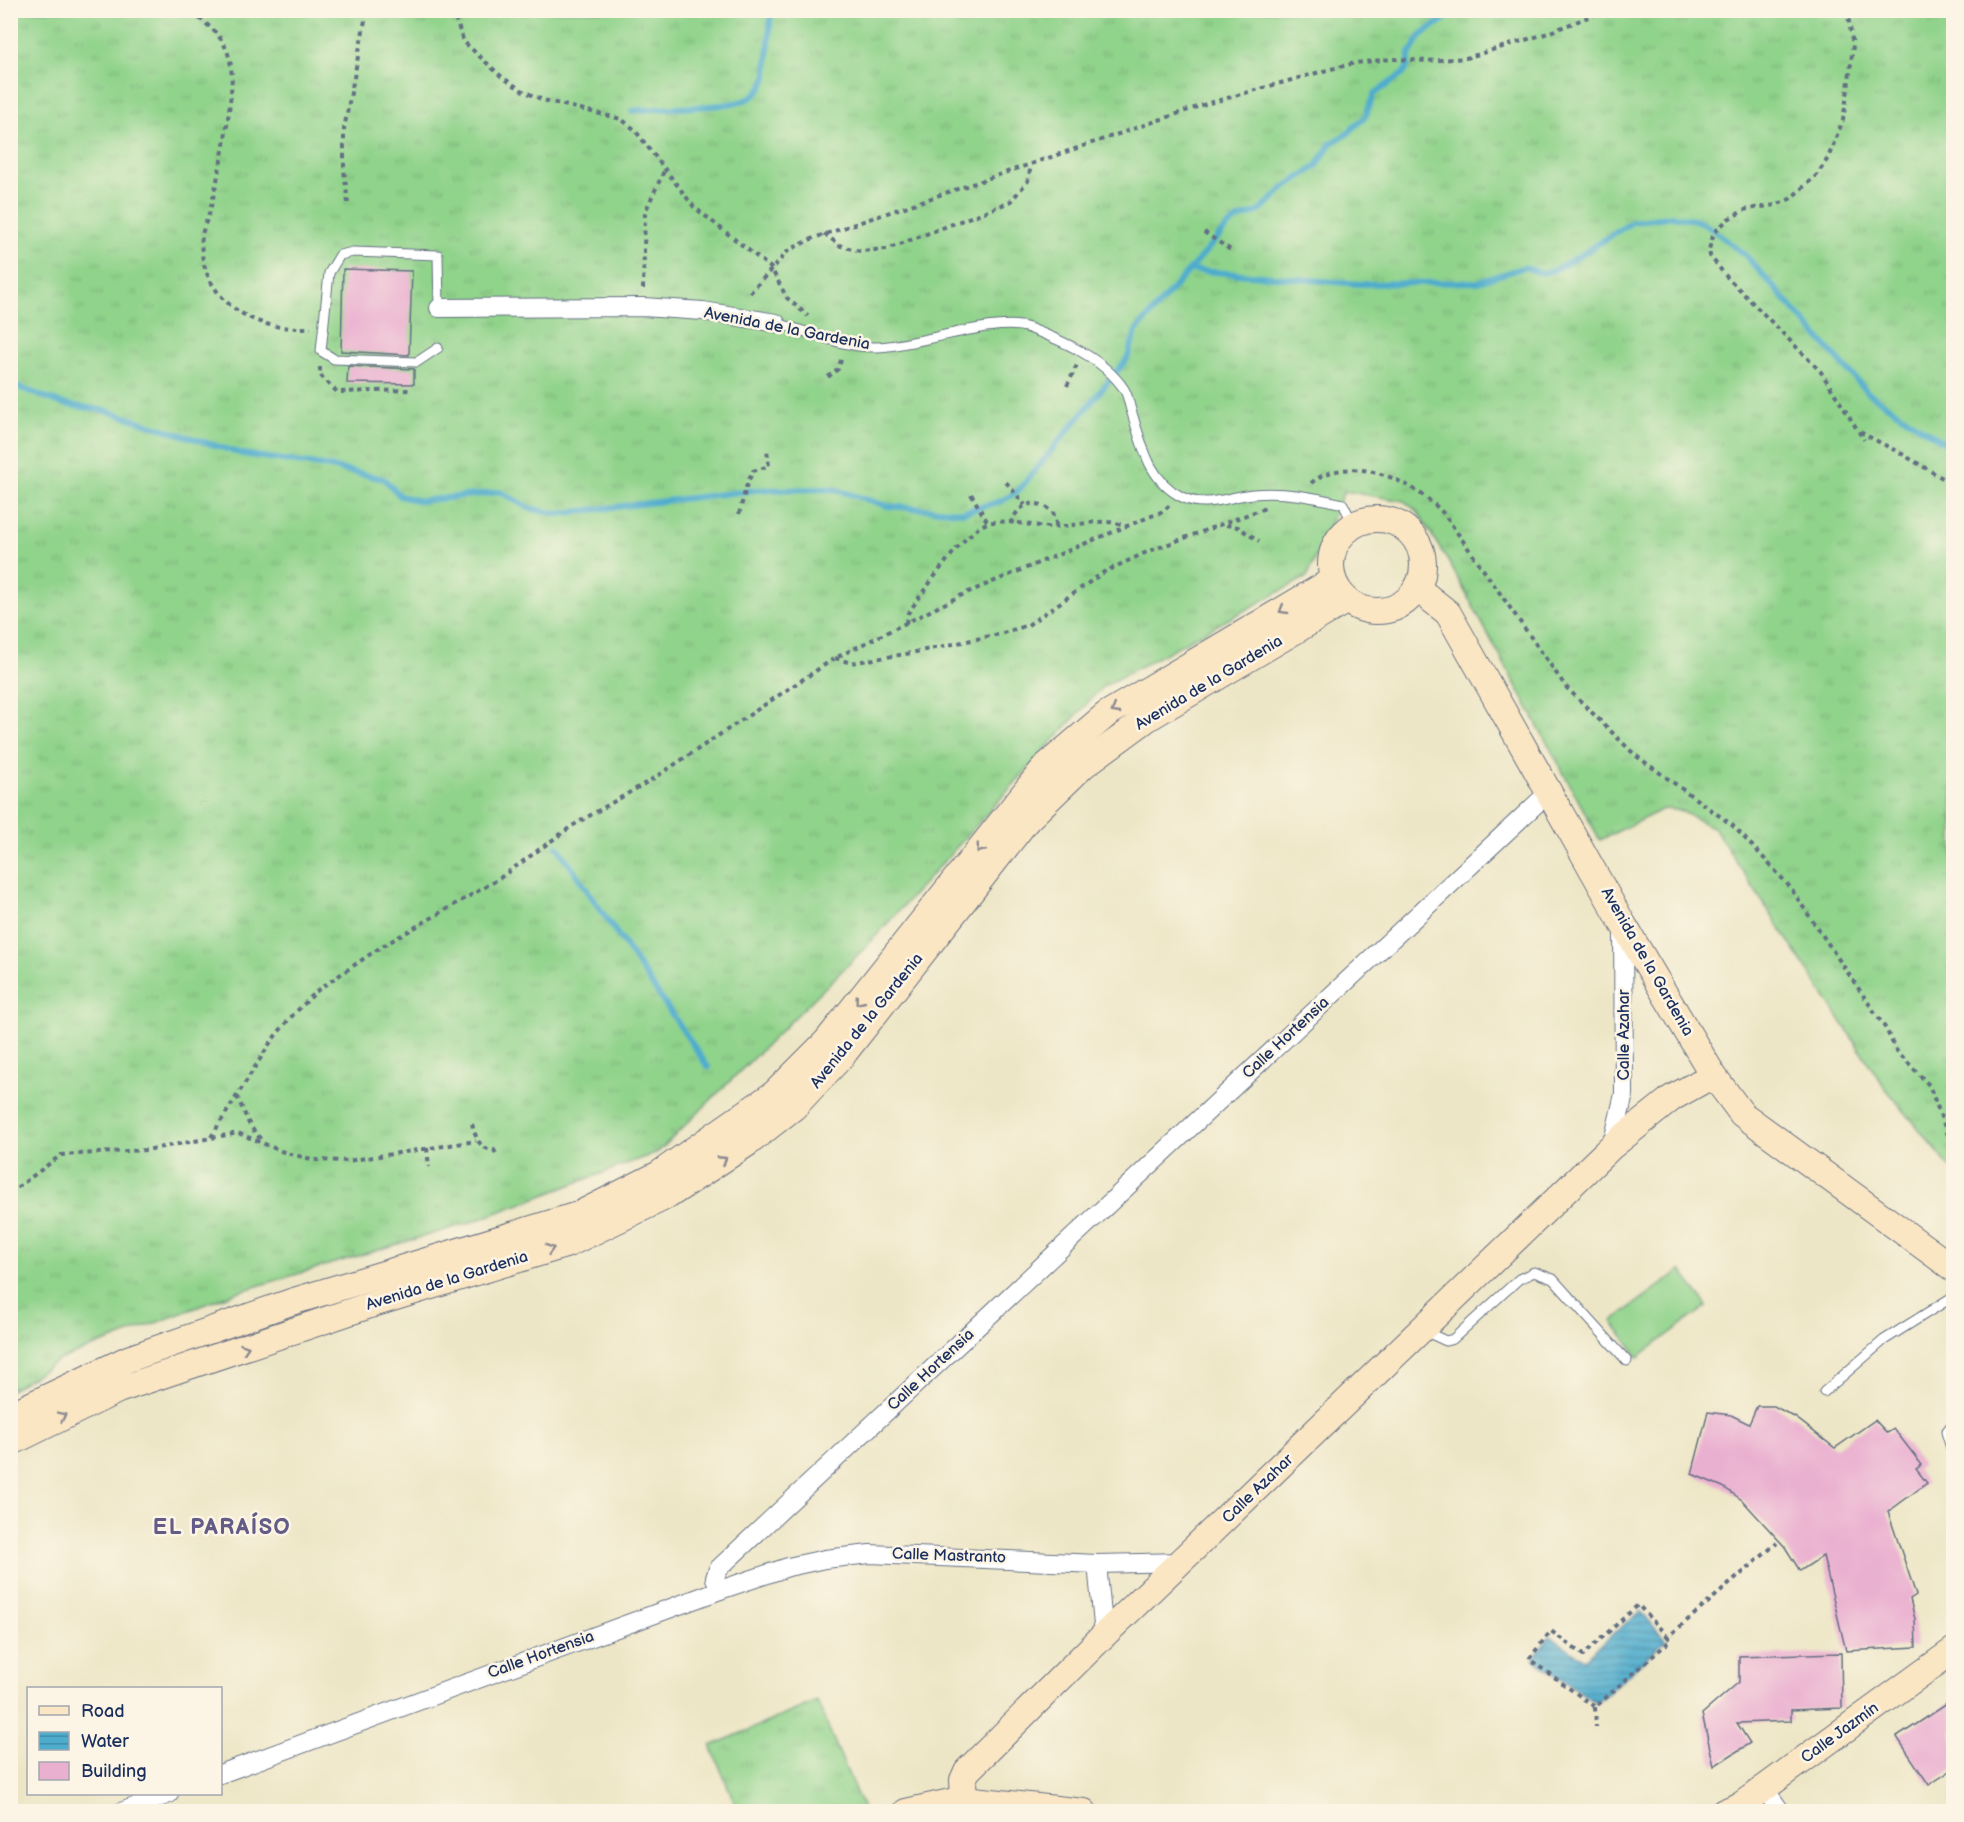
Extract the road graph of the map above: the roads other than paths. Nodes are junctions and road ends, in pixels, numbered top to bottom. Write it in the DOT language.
graph roads {
  1 [pos="439,308"];
  2 [pos="776,324"];
  3 [pos="438,348"];
  4 [pos="1354,525"];
  5 [pos="1418,589"];
  6 [pos="1340,590"];
  7 [pos="1549,792"];
  8 [pos="1623,924"];
  9 [pos="1713,1075"];
  10 [pos="1612,1146"];
  11 [pos="1953,1269"];
  12 [pos="1953,1296"];
  13 [pos="281,1306"];
  14 [pos="1422,1330"];
  15 [pos="290,1331"];
  16 [pos="1627,1361"];
  17 [pos="1824,1392"];
  18 [pos="10,1415"];
  19 [pos="1953,1422"];
  20 [pos="10,1443"];
  21 [pos="1953,1458"];
  22 [pos="1183,1562"];
  23 [pos="1097,1564"];
  24 [pos="720,1590"];
  25 [pos="1104,1635"];
  26 [pos="1953,1650"];
  27 [pos="222,1773"];
  28 [pos="1764,1788"];
  29 [pos="166,1795"];
  30 [pos="964,1805"];
  31 [pos="121,1812"];
  32 [pos="906,1812"];
  33 [pos="1084,1812"];
  34 [pos="1724,1812"];
  35 [pos="1781,1812"];
  1 -- 2 [label="street, Avenida de la Gardenia"];
  1 -- 3 [label="lane"];
  2 -- 4 [label="lane, Avenida de la Gardenia"];
  4 -- 5 [label="street"];
  4 -- 6 [label="street"];
  5 -- 6 [label="street"];
  5 -- 7 [label="street, Avenida de la Gardenia"];
  6 -- 13 [label="street, Avenida de la Gardenia, one-way"];
  15 -- 6 [label="street, Avenida de la Gardenia, one-way"];
  7 -- 8 [label="street, Avenida de la Gardenia"];
  7 -- 24 [label="street, Calle Hortensia"];
  8 -- 9 [label="street, Avenida de la Gardenia"];
  8 -- 10 [label="street, Calle Azahar"];
  9 -- 10 [label="street, Calle Azahar"];
  9 -- 11 [label="street, Avenida de la Gardenia"];
  10 -- 14 [label="street, Calle Azahar"];
  12 -- 17 [label="lane"];
  13 -- 15 [label="street"];
  13 -- 18 [label="street, Avenida de la Gardenia"];
  14 -- 16 [label="lane"];
  14 -- 22 [label="street, Calle Azahar"];
  20 -- 15 [label="street, Avenida de la Gardenia, one-way"];
  19 -- 21 [label="lane"];
  22 -- 23 [label="street, Calle Mastranto"];
  22 -- 25 [label="street, Calle Azahar"];
  23 -- 24 [label="street, Calle Mastranto"];
  23 -- 25 [label="street"];
  24 -- 27 [label="street, Calle Hortensia"];
  25 -- 30 [label="street, Calle Azahar"];
  26 -- 28 [label="street, Calle Jazmín"];
  28 -- 34 [label="street, Calle Jazmín"];
  28 -- 35 [label="street"];
  29 -- 31 [label="street"];
  30 -- 32 [label="street"];
  30 -- 33 [label="street"];
}
